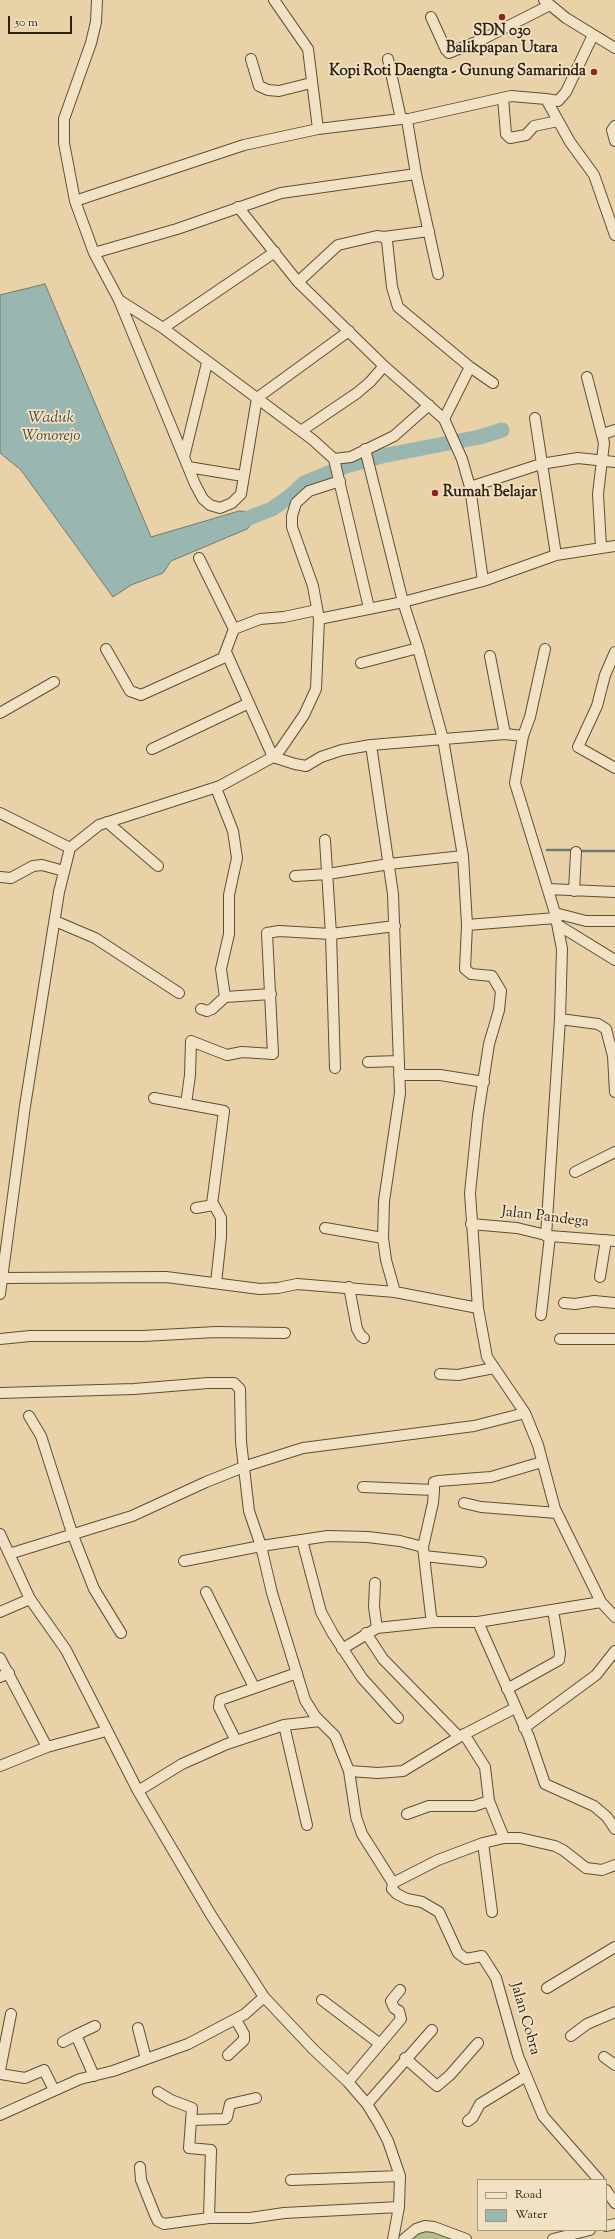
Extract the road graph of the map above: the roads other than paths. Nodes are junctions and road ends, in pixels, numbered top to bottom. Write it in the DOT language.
graph roads {
  1 [pos="97,0"];
  2 [pos="274,0"];
  3 [pos="546,3"];
  4 [pos="431,17"];
  5 [pos="593,35"];
  6 [pos="615,48"];
  7 [pos="251,59"];
  8 [pos="388,59"];
  9 [pos="311,84"];
  10 [pos="503,98"];
  11 [pos="546,99"];
  12 [pos="404,119"];
  13 [pos="558,121"];
  14 [pos="615,126"];
  15 [pos="318,129"];
  16 [pos="615,141"];
  17 [pos="416,174"];
  18 [pos="75,201"];
  19 [pos="238,207"];
  20 [pos="429,231"];
  21 [pos="615,235"];
  22 [pos="384,237"];
  23 [pos="275,252"];
  24 [pos="94,253"];
  25 [pos="438,274"];
  26 [pos="298,282"];
  27 [pos="119,300"];
  28 [pos="163,328"];
  29 [pos="348,331"];
  30 [pos="207,363"];
  31 [pos="384,366"];
  32 [pos="470,367"];
  33 [pos="587,377"];
  34 [pos="494,383"];
  35 [pos="257,398"];
  36 [pos="430,405"];
  37 [pos="535,418"];
  38 [pos="444,419"];
  39 [pos="615,430"];
  40 [pos="301,431"];
  41 [pos="603,434"];
  42 [pos="365,450"];
  43 [pos="184,457"];
  44 [pos="602,459"];
  45 [pos="335,460"];
  46 [pos="615,462"];
  47 [pos="540,464"];
  48 [pos="188,467"];
  49 [pos="243,476"];
  50 [pos="340,479"];
  51 [pos="470,487"];
  52 [pos="615,546"];
  53 [pos="601,547"];
  54 [pos="556,555"];
  55 [pos="199,558"];
  56 [pos="483,581"];
  57 [pos="403,602"];
  58 [pos="369,608"];
  59 [pos="318,614"];
  60 [pos="234,629"];
  61 [pos="418,648"];
  62 [pos="106,649"];
  63 [pos="545,649"];
  64 [pos="226,652"];
  65 [pos="615,652"];
  66 [pos="490,656"];
  67 [pos="361,663"];
  68 [pos="54,682"];
  69 [pos="249,703"];
  70 [pos="0,713"];
  71 [pos="505,734"];
  72 [pos="523,736"];
  73 [pos="443,739"];
  74 [pos="371,745"];
  75 [pos="152,749"];
  76 [pos="273,756"];
  77 [pos="615,768"];
  78 [pos="216,788"];
  79 [pos="0,813"];
  80 [pos="107,822"];
  81 [pos="325,840"];
  82 [pos="70,848"];
  83 [pos="576,852"];
  84 [pos="463,856"];
  85 [pos="390,864"];
  86 [pos="158,866"];
  87 [pos="64,871"];
  88 [pos="328,874"];
  89 [pos="296,876"];
  90 [pos="0,877"];
  91 [pos="548,889"];
  92 [pos="574,891"];
  93 [pos="615,892"];
  94 [pos="557,919"];
  95 [pos="55,920"];
  96 [pos="615,921"];
  97 [pos="467,925"];
  98 [pos="395,926"];
  99 [pos="332,934"];
  100 [pos="615,960"];
  101 [pos="179,994"];
  102 [pos="271,994"];
  103 [pos="224,997"];
  104 [pos="200,1009"];
  105 [pos="560,1019"];
  106 [pos="368,1062"];
  107 [pos="399,1062"];
  108 [pos="335,1068"];
  109 [pos="399,1075"];
  110 [pos="484,1082"];
  111 [pos="615,1092"];
  112 [pos="154,1098"];
  113 [pos="186,1104"];
  114 [pos="615,1152"];
  115 [pos="575,1172"];
  116 [pos="212,1204"];
  117 [pos="196,1208"];
  118 [pos="471,1224"];
  119 [pos="325,1228"];
  120 [pos="548,1236"];
  121 [pos="383,1238"];
  122 [pos="610,1240"];
  123 [pos="600,1277"];
  124 [pos="3,1278"];
  125 [pos="216,1283"];
  126 [pos="349,1288"];
  127 [pos="395,1292"];
  128 [pos="0,1294"];
  129 [pos="564,1303"];
  130 [pos="615,1303"];
  131 [pos="478,1308"];
  132 [pos="541,1315"];
  133 [pos="285,1333"];
  134 [pos="0,1338"];
  135 [pos="364,1338"];
  136 [pos="615,1338"];
  137 [pos="560,1339"];
  138 [pos="494,1368"];
  139 [pos="440,1374"];
  140 [pos="0,1393"];
  141 [pos="525,1413"];
  142 [pos="30,1416"];
  143 [pos="542,1462"];
  144 [pos="246,1466"];
  145 [pos="363,1487"];
  146 [pos="434,1490"];
  147 [pos="464,1503"];
  148 [pos="557,1513"];
  149 [pos="72,1533"];
  150 [pos="0,1534"];
  151 [pos="302,1540"];
  152 [pos="261,1546"];
  153 [pos="423,1551"];
  154 [pos="9,1554"];
  155 [pos="184,1561"];
  156 [pos="481,1562"];
  157 [pos="375,1583"];
  158 [pos="206,1592"];
  159 [pos="30,1599"];
  160 [pos="601,1602"];
  161 [pos="554,1610"];
  162 [pos="0,1612"];
  163 [pos="615,1617"];
  164 [pos="434,1622"];
  165 [pos="478,1622"];
  166 [pos="377,1628"];
  167 [pos="121,1633"];
  168 [pos="366,1634"];
  169 [pos="342,1649"];
  170 [pos="615,1651"];
  171 [pos="0,1658"];
  172 [pos="297,1673"];
  173 [pos="4,1675"];
  174 [pos="254,1687"];
  175 [pos="507,1689"];
  176 [pos="515,1708"];
  177 [pos="398,1718"];
  178 [pos="320,1721"];
  179 [pos="284,1725"];
  180 [pos="524,1728"];
  181 [pos="106,1731"];
  182 [pos="462,1735"];
  183 [pos="236,1741"];
  184 [pos="47,1748"];
  185 [pos="0,1766"];
  186 [pos="349,1771"];
  187 [pos="138,1790"];
  188 [pos="489,1801"];
  189 [pos="407,1814"];
  190 [pos="307,1825"];
  191 [pos="615,1829"];
  192 [pos="504,1838"];
  193 [pos="483,1843"];
  194 [pos="615,1865"];
  195 [pos="392,1883"];
  196 [pos="492,1912"];
  197 [pos="615,1947"];
  198 [pos="547,1988"];
  199 [pos="400,1990"];
  200 [pos="264,1997"];
  201 [pos="322,2000"];
  202 [pos="615,2012"];
  203 [pos="11,2014"];
  204 [pos="236,2020"];
  205 [pos="95,2026"];
  206 [pos="138,2028"];
  207 [pos="432,2030"];
  208 [pos="76,2035"];
  209 [pos="571,2036"];
  210 [pos="63,2042"];
  211 [pos="478,2043"];
  212 [pos="380,2044"];
  213 [pos="228,2055"];
  214 [pos="604,2056"];
  215 [pos="406,2058"];
  216 [pos="146,2059"];
  217 [pos="615,2065"];
  218 [pos="0,2070"];
  219 [pos="0,2074"];
  220 [pos="94,2076"];
  221 [pos="526,2076"];
  222 [pos="348,2082"];
  223 [pos="54,2090"];
  224 [pos="158,2092"];
  225 [pos="256,2098"];
  226 [pos="367,2104"];
  227 [pos="0,2115"];
  228 [pos="192,2120"];
  229 [pos="468,2121"];
  230 [pos="140,2167"];
  231 [pos="400,2176"];
  232 [pos="598,2179"];
  233 [pos="290,2180"];
  234 [pos="607,2191"];
  235 [pos="615,2203"];
  236 [pos="399,2207"];
  237 [pos="210,2218"];
  238 [pos="586,2231"];
  239 [pos="393,2239"];
  240 [pos="404,2239"];
  241 [pos="466,2239"];
  242 [pos="553,2239"];
  1 -- 18 [label="street"];
  2 -- 9 [label="street"];
  3 -- 4 [label="street"];
  3 -- 5 [label="street"];
  5 -- 6 [label="street"];
  5 -- 11 [label="street"];
  7 -- 9 [label="street"];
  8 -- 12 [label="street"];
  9 -- 15 [label="street"];
  10 -- 11 [label="street"];
  10 -- 12 [label="street"];
  10 -- 13 [label="street"];
  11 -- 13 [label="street"];
  12 -- 15 [label="street"];
  12 -- 17 [label="street"];
  13 -- 21 [label="street"];
  14 -- 16 [label="street"];
  15 -- 18 [label="street"];
  17 -- 19 [label="street"];
  17 -- 20 [label="street"];
  18 -- 24 [label="street"];
  19 -- 23 [label="street"];
  19 -- 24 [label="street"];
  20 -- 22 [label="street"];
  20 -- 25 [label="street"];
  22 -- 26 [label="street"];
  22 -- 32 [label="street"];
  23 -- 26 [label="street"];
  23 -- 28 [label="street"];
  24 -- 27 [label="street"];
  26 -- 29 [label="street"];
  27 -- 28 [label="street"];
  27 -- 43 [label="street"];
  28 -- 30 [label="street"];
  29 -- 31 [label="street"];
  29 -- 35 [label="street"];
  30 -- 35 [label="street"];
  30 -- 43 [label="street"];
  31 -- 36 [label="street"];
  31 -- 40 [label="street"];
  32 -- 34 [label="street"];
  32 -- 38 [label="street"];
  33 -- 41 [label="street"];
  35 -- 40 [label="street"];
  35 -- 49 [label="street"];
  36 -- 38 [label="street"];
  36 -- 42 [label="street"];
  37 -- 47 [label="street"];
  38 -- 51 [label="street"];
  39 -- 41 [label="street"];
  40 -- 45 [label="street"];
  41 -- 44 [label="street"];
  42 -- 45 [label="street"];
  42 -- 57 [label="street"];
  43 -- 48 [label="street"];
  44 -- 46 [label="street"];
  44 -- 47 [label="street"];
  44 -- 53 [label="street"];
  45 -- 50 [label="street"];
  47 -- 51 [label="street"];
  47 -- 54 [label="street"];
  48 -- 49 [label="street"];
  48 -- 49 [label="street"];
  50 -- 58 [label="street"];
  50 -- 59 [label="street"];
  51 -- 56 [label="street"];
  52 -- 53 [label="street"];
  53 -- 54 [label="street"];
  54 -- 56 [label="street"];
  55 -- 60 [label="street"];
  56 -- 57 [label="street"];
  57 -- 58 [label="street"];
  57 -- 61 [label="street"];
  58 -- 59 [label="street"];
  59 -- 60 [label="street"];
  59 -- 76 [label="street"];
  60 -- 64 [label="street"];
  61 -- 67 [label="street"];
  61 -- 73 [label="street"];
  62 -- 64 [label="street"];
  63 -- 72 [label="street"];
  64 -- 69 [label="street"];
  65 -- 77 [label="street"];
  66 -- 71 [label="street"];
  68 -- 70 [label="street"];
  69 -- 75 [label="street"];
  69 -- 76 [label="street"];
  71 -- 72 [label="street"];
  71 -- 73 [label="street"];
  72 -- 91 [label="street"];
  73 -- 74 [label="street"];
  73 -- 84 [label="street"];
  74 -- 76 [label="street"];
  74 -- 85 [label="street"];
  76 -- 78 [label="street"];
  78 -- 80 [label="street"];
  78 -- 103 [label="street"];
  79 -- 82 [label="street"];
  80 -- 82 [label="street"];
  80 -- 86 [label="street"];
  81 -- 88 [label="street"];
  82 -- 87 [label="street"];
  83 -- 92 [label="street"];
  84 -- 85 [label="street"];
  84 -- 97 [label="street"];
  85 -- 88 [label="street"];
  85 -- 98 [label="street"];
  87 -- 90 [label="street"];
  87 -- 95 [label="street"];
  88 -- 89 [label="street"];
  88 -- 99 [label="street"];
  91 -- 92 [label="street"];
  91 -- 94 [label="street"];
  92 -- 93 [label="street"];
  94 -- 96 [label="street"];
  94 -- 97 [label="street"];
  94 -- 100 [label="street"];
  94 -- 105 [label="street"];
  95 -- 101 [label="street"];
  95 -- 124 [label="street"];
  97 -- 110 [label="street"];
  98 -- 99 [label="street"];
  98 -- 107 [label="street"];
  99 -- 102 [label="street"];
  99 -- 108 [label="street"];
  102 -- 103 [label="street"];
  102 -- 113 [label="street"];
  103 -- 104 [label="street"];
  105 -- 111 [label="street"];
  105 -- 120 [label="street"];
  106 -- 107 [label="street"];
  107 -- 109 [label="street"];
  109 -- 110 [label="street"];
  109 -- 121 [label="street"];
  110 -- 118 [label="street"];
  112 -- 113 [label="street"];
  113 -- 116 [label="street"];
  114 -- 115 [label="street"];
  116 -- 117 [label="street"];
  116 -- 125 [label="street"];
  118 -- 120 [label="street, Jalan Pandega"];
  118 -- 131 [label="street"];
  119 -- 121 [label="street"];
  120 -- 122 [label="street, Jalan Pandega"];
  120 -- 132 [label="street"];
  121 -- 127 [label="street"];
  122 -- 123 [label="street"];
  124 -- 125 [label="street"];
  124 -- 128 [label="street"];
  125 -- 126 [label="street"];
  126 -- 127 [label="street"];
  126 -- 135 [label="street"];
  127 -- 131 [label="street"];
  129 -- 130 [label="street"];
  131 -- 138 [label="street"];
  133 -- 134 [label="street"];
  136 -- 137 [label="street"];
  138 -- 139 [label="street"];
  138 -- 141 [label="street"];
  140 -- 144 [label="street"];
  141 -- 143 [label="street"];
  141 -- 144 [label="street"];
  142 -- 149 [label="street"];
  143 -- 146 [label="street"];
  143 -- 148 [label="street"];
  144 -- 149 [label="street"];
  144 -- 152 [label="street"];
  145 -- 146 [label="street"];
  146 -- 153 [label="street"];
  147 -- 148 [label="street"];
  148 -- 160 [label="street"];
  149 -- 154 [label="street"];
  149 -- 167 [label="street"];
  150 -- 154 [label="street"];
  151 -- 152 [label="street"];
  151 -- 153 [label="street"];
  151 -- 169 [label="street"];
  152 -- 155 [label="street"];
  152 -- 172 [label="street"];
  153 -- 156 [label="street"];
  153 -- 164 [label="street"];
  154 -- 159 [label="street"];
  157 -- 166 [label="street"];
  158 -- 174 [label="street"];
  159 -- 162 [label="street"];
  159 -- 181 [label="street"];
  160 -- 161 [label="street"];
  160 -- 163 [label="street"];
  161 -- 165 [label="street"];
  161 -- 175 [label="street"];
  164 -- 165 [label="street"];
  164 -- 166 [label="street"];
  165 -- 175 [label="street"];
  166 -- 168 [label="street"];
  168 -- 169 [label="street"];
  168 -- 182 [label="street"];
  169 -- 177 [label="street"];
  170 -- 180 [label="street"];
  171 -- 173 [label="street"];
  172 -- 174 [label="street"];
  172 -- 178 [label="street"];
  173 -- 184 [label="street"];
  174 -- 183 [label="street"];
  175 -- 176 [label="street"];
  176 -- 180 [label="street"];
  176 -- 182 [label="street"];
  178 -- 179 [label="street"];
  178 -- 186 [label="street"];
  179 -- 183 [label="street"];
  179 -- 190 [label="street"];
  180 -- 191 [label="street"];
  181 -- 184 [label="street"];
  181 -- 187 [label="street"];
  182 -- 186 [label="street"];
  182 -- 188 [label="street"];
  183 -- 187 [label="street"];
  184 -- 185 [label="street"];
  186 -- 195 [label="street"];
  187 -- 200 [label="street"];
  188 -- 189 [label="street"];
  188 -- 192 [label="street"];
  192 -- 193 [label="street"];
  192 -- 194 [label="street"];
  193 -- 195 [label="street"];
  193 -- 196 [label="street"];
  195 -- 221 [label="street, Jalan Cobra"];
  197 -- 198 [label="street"];
  199 -- 212 [label="street"];
  200 -- 204 [label="street"];
  200 -- 222 [label="street"];
  201 -- 212 [label="street"];
  202 -- 209 [label="street"];
  203 -- 218 [label="street"];
  204 -- 213 [label="street"];
  204 -- 216 [label="street"];
  205 -- 208 [label="street"];
  206 -- 216 [label="street"];
  207 -- 215 [label="street"];
  208 -- 210 [label="street"];
  208 -- 220 [label="street"];
  211 -- 215 [label="street"];
  212 -- 222 [label="street"];
  214 -- 217 [label="street"];
  215 -- 226 [label="street"];
  216 -- 220 [label="street"];
  219 -- 223 [label="street"];
  220 -- 223 [label="street"];
  221 -- 229 [label="street"];
  221 -- 232 [label="street, Jalan Cobra"];
  222 -- 226 [label="street"];
  223 -- 227 [label="street"];
  224 -- 228 [label="street"];
  225 -- 228 [label="street"];
  226 -- 231 [label="street"];
  228 -- 237 [label="street"];
  230 -- 237 [label="street"];
  231 -- 233 [label="street"];
  231 -- 236 [label="street"];
  234 -- 235 [label="street"];
  236 -- 237 [label="street"];
  236 -- 239 [label="street"];
  238 -- 242 [label="street"];
  240 -- 241 [label="street"];
}
